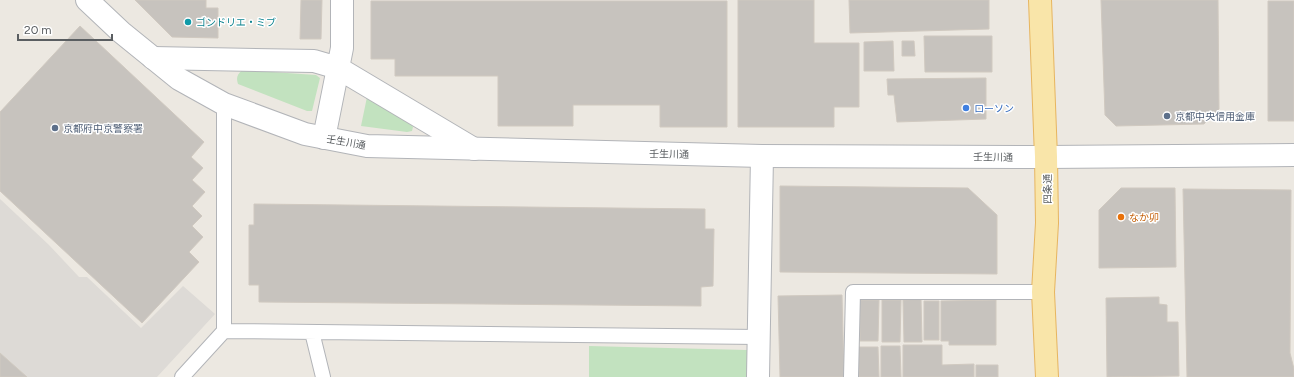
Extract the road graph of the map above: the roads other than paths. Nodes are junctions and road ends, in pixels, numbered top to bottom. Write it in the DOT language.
graph roads {
  1 [pos="87,0"];
  2 [pos="342,0"];
  3 [pos="1040,0"];
  4 [pos="152,58"];
  5 [pos="338,68"];
  6 [pos="224,104"];
  7 [pos="324,138"];
  8 [pos="474,149"];
  9 [pos="1294,155"];
  10 [pos="762,156"];
  11 [pos="1046,158"];
  12 [pos="1043,292"];
  13 [pos="224,331"];
  14 [pos="312,332"];
  15 [pos="759,337"];
  16 [pos="182,377"];
  17 [pos="323,377"];
  18 [pos="758,377"];
  19 [pos="851,377"];
  20 [pos="1047,377"];
  1 -- 4 [label="street, 壬生川通"];
  2 -- 5 [label="street"];
  3 -- 11 [label="main road, 四条通"];
  4 -- 5 [label="street"];
  4 -- 6 [label="street, 壬生川通"];
  5 -- 7 [label="street"];
  5 -- 8 [label="street"];
  6 -- 7 [label="street, 壬生川通"];
  6 -- 13 [label="lane"];
  7 -- 8 [label="street, 壬生川通"];
  8 -- 10 [label="street, 壬生川通"];
  9 -- 11 [label="street, 壬生川通"];
  10 -- 11 [label="street, 壬生川通"];
  10 -- 15 [label="street"];
  11 -- 12 [label="main road, 四条通"];
  12 -- 19 [label="lane"];
  12 -- 20 [label="main road, 四条通"];
  13 -- 14 [label="lane"];
  13 -- 16 [label="lane"];
  14 -- 15 [label="lane"];
  14 -- 17 [label="lane"];
  15 -- 18 [label="street"];
}
